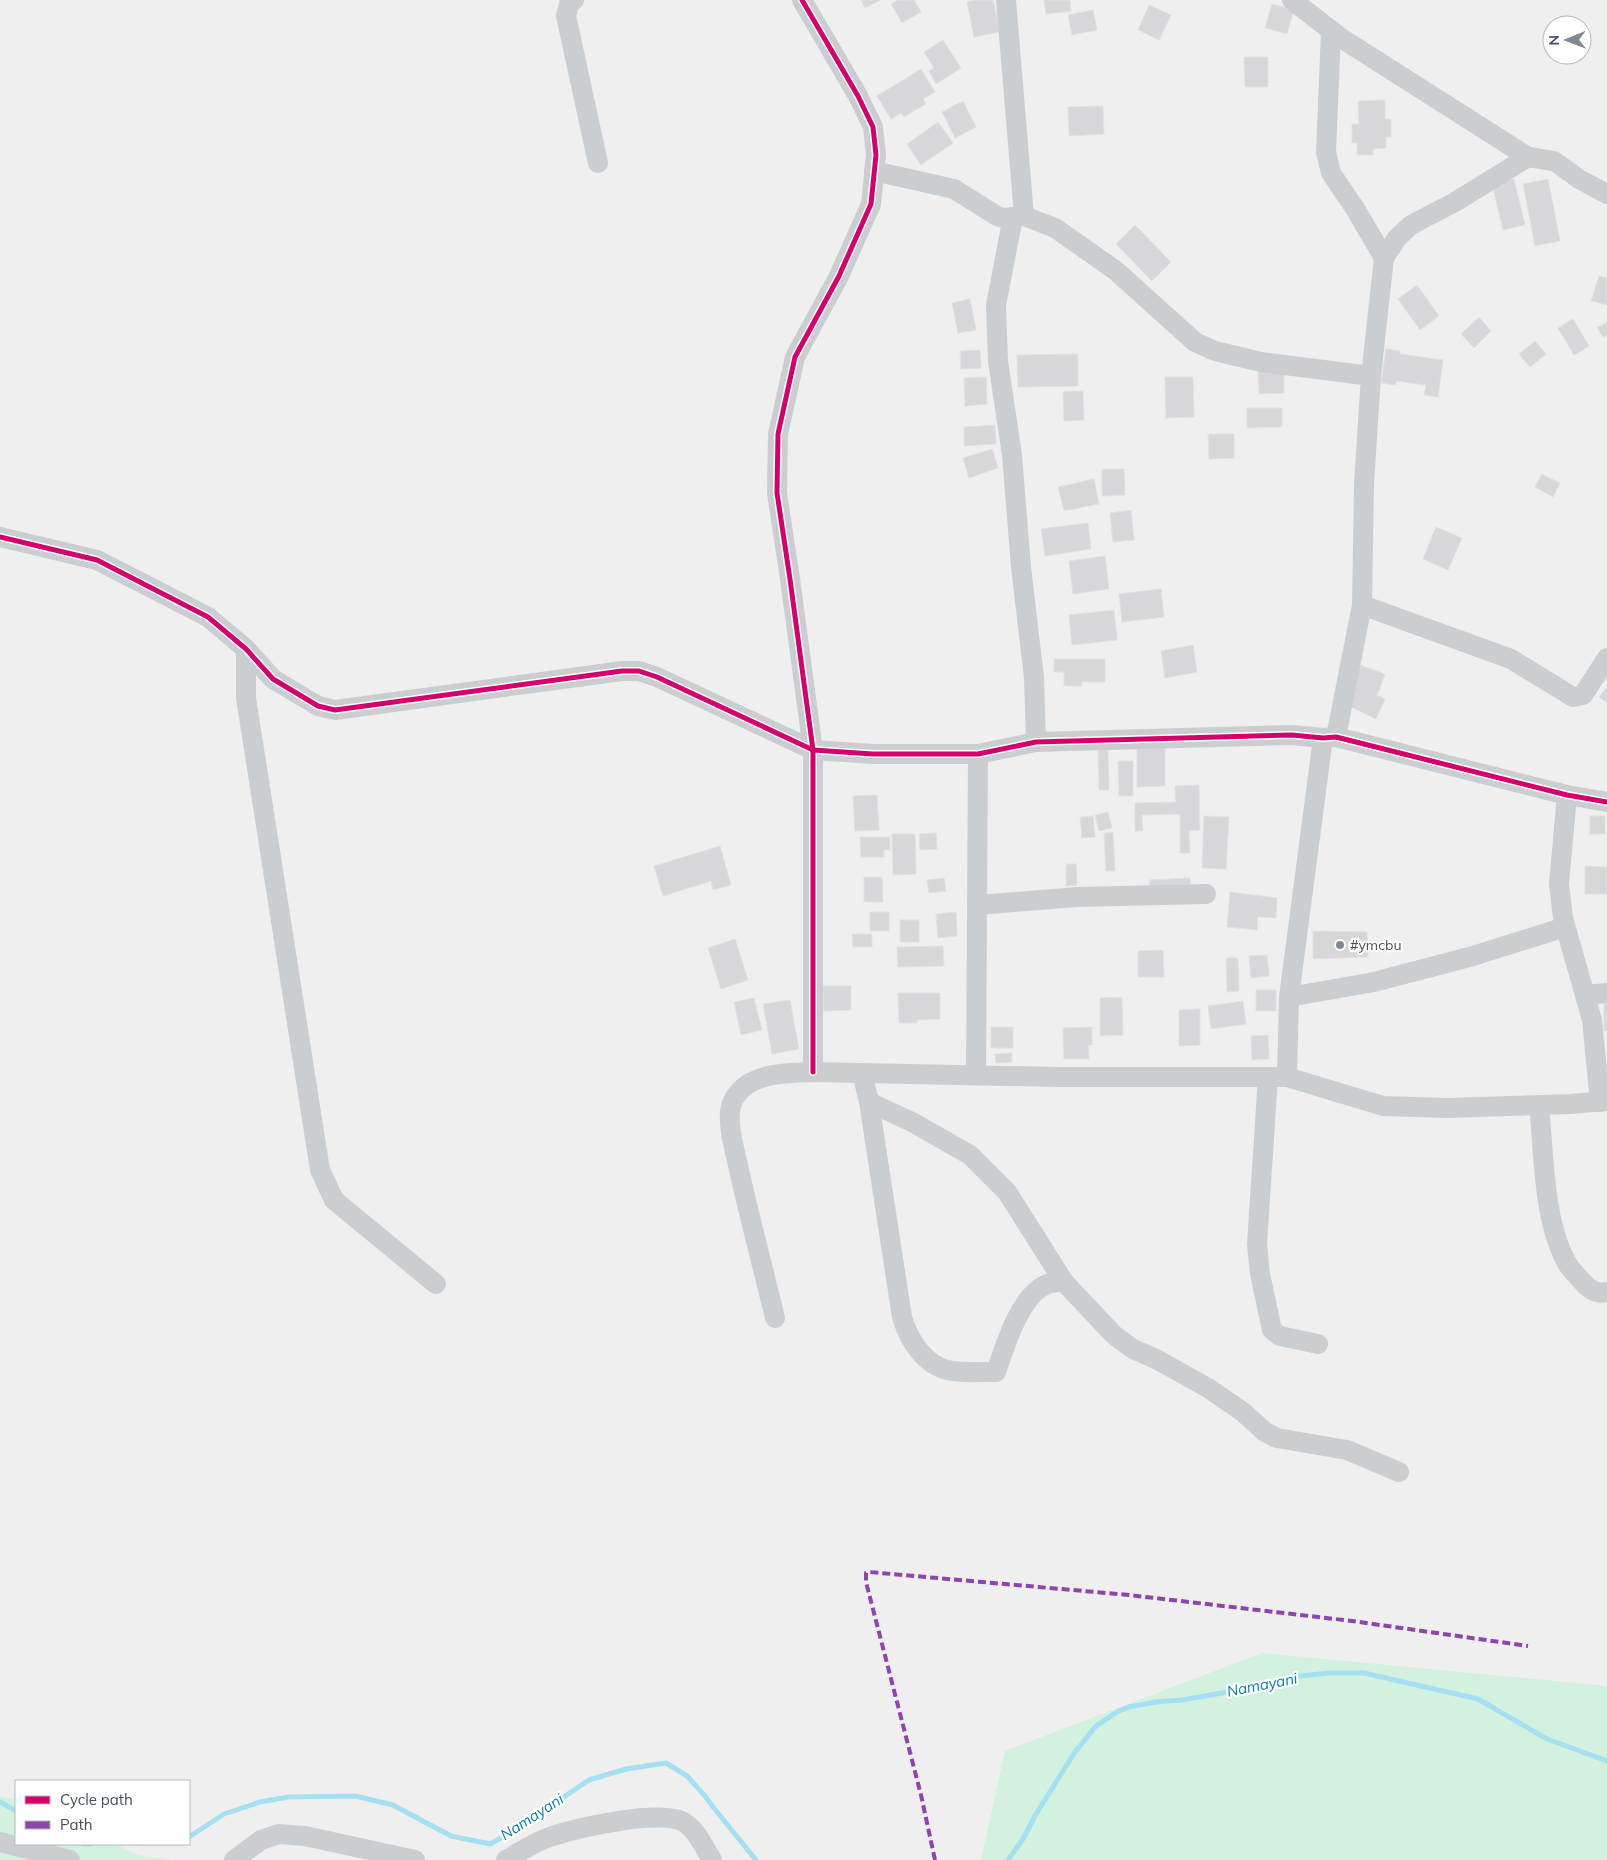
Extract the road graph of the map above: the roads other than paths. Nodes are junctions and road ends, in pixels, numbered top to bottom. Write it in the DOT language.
graph roads {
  1 [pos="574,0"];
  2 [pos="802,0"];
  3 [pos="1006,0"];
  4 [pos="1292,0"];
  5 [pos="1331,31"];
  6 [pos="1528,156"];
  7 [pos="598,163"];
  8 [pos="874,171"];
  9 [pos="1607,194"];
  10 [pos="1018,217"];
  11 [pos="1384,258"];
  12 [pos="1371,376"];
  13 [pos="0,537"];
  14 [pos="1362,605"];
  15 [pos="246,649"];
  16 [pos="1607,658"];
  17 [pos="1330,737"];
  18 [pos="1036,742"];
  19 [pos="813,750"];
  20 [pos="978,754"];
  21 [pos="1567,796"];
  22 [pos="1607,802"];
  23 [pos="1206,894"];
  24 [pos="978,905"];
  25 [pos="1565,927"];
  26 [pos="1607,993"];
  27 [pos="1586,995"];
  28 [pos="1288,996"];
  29 [pos="813,1072"];
  30 [pos="862,1073"];
  31 [pos="976,1075"];
  32 [pos="1278,1077"];
  33 [pos="1604,1101"];
  34 [pos="869,1102"];
  35 [pos="1539,1106"];
  36 [pos="1064,1282"];
  37 [pos="436,1284"];
  38 [pos="1607,1292"];
  39 [pos="775,1318"];
  40 [pos="1318,1344"];
  41 [pos="1399,1472"];
  42 [pos="0,1842"];
  43 [pos="70,1860"];
  44 [pos="234,1860"];
  45 [pos="415,1860"];
  46 [pos="506,1860"];
  47 [pos="712,1860"];
  1 -- 7 [label="street"];
  2 -- 8 [label="street"];
  3 -- 10 [label="street"];
  4 -- 5 [label="street"];
  5 -- 6 [label="street"];
  5 -- 11 [label="street"];
  6 -- 9 [label="street"];
  6 -- 11 [label="street"];
  8 -- 10 [label="street"];
  8 -- 19 [label="street"];
  10 -- 12 [label="street"];
  10 -- 18 [label="street"];
  11 -- 12 [label="street"];
  12 -- 14 [label="street"];
  13 -- 15 [label="street"];
  14 -- 16 [label="street"];
  14 -- 17 [label="street"];
  15 -- 19 [label="street"];
  15 -- 37 [label="street"];
  17 -- 18 [label="street"];
  17 -- 21 [label="street"];
  17 -- 28 [label="street"];
  18 -- 20 [label="street"];
  19 -- 20 [label="street"];
  19 -- 29 [label="street"];
  20 -- 24 [label="street"];
  21 -- 22 [label="street"];
  21 -- 25 [label="street"];
  23 -- 24 [label="street"];
  24 -- 31 [label="street"];
  25 -- 27 [label="street"];
  25 -- 28 [label="street"];
  26 -- 27 [label="street"];
  27 -- 33 [label="street"];
  28 -- 32 [label="street"];
  29 -- 30 [label="street"];
  29 -- 39 [label="street"];
  30 -- 31 [label="street"];
  30 -- 34 [label="street"];
  31 -- 32 [label="street"];
  32 -- 35 [label="street"];
  32 -- 40 [label="street"];
  33 -- 35 [label="street"];
  34 -- 36 [label="street"];
  34 -- 36 [label="street"];
  35 -- 38 [label="street"];
  36 -- 41 [label="street"];
  42 -- 43 [label="street"];
  44 -- 45 [label="street"];
  46 -- 47 [label="street"];
}
